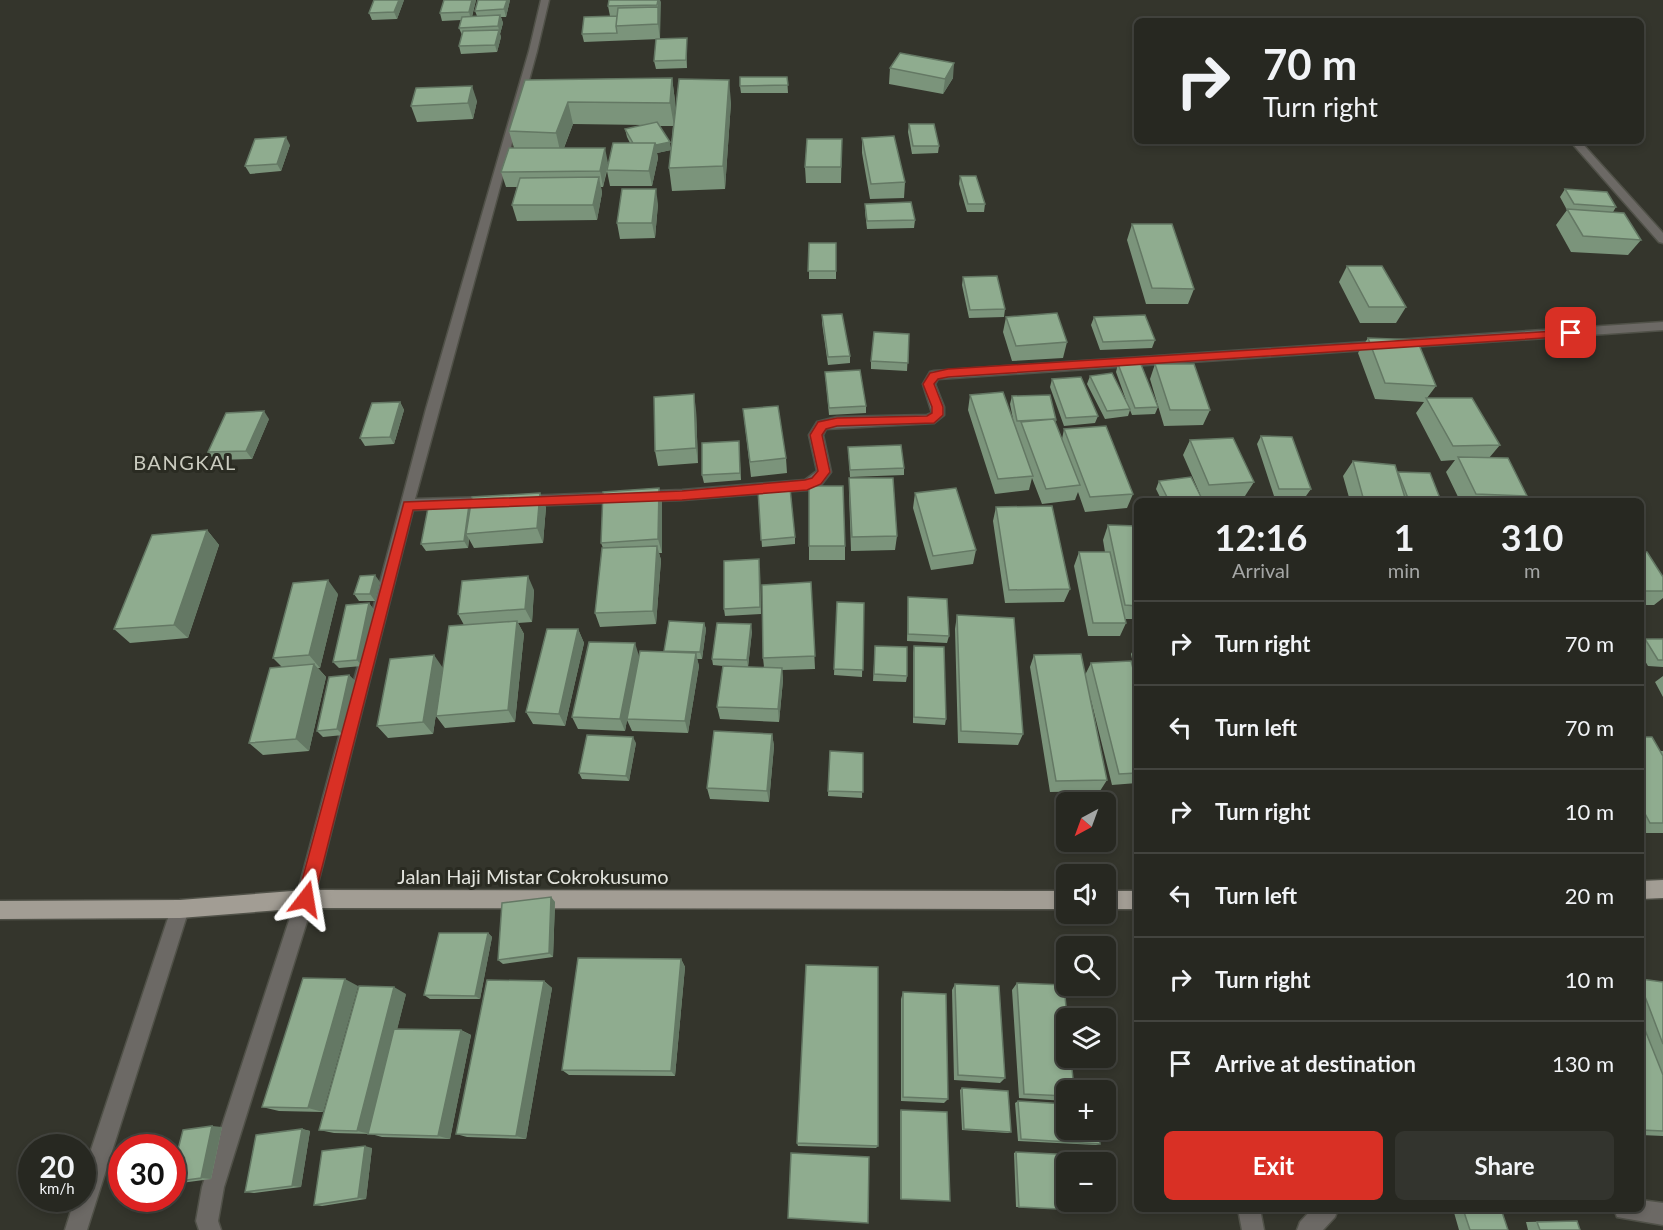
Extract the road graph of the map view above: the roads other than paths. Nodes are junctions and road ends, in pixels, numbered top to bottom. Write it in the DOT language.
graph roads {
  1 [pos="545,0"];
  2 [pos="1578,144"];
  3 [pos="1663,240"];
  4 [pos="1663,326"];
  5 [pos="408,505"];
  6 [pos="1663,889"];
  7 [pos="1644,890"];
  8 [pos="306,899"];
  9 [pos="1056,900"];
  10 [pos="1116,900"];
  11 [pos="1134,900"];
  12 [pos="180,909"];
  13 [pos="0,910"];
  14 [pos="1250,1212"];
  15 [pos="1324,1212"];
  16 [pos="1644,1212"];
  17 [pos="1663,1214"];
  18 [pos="76,1230"];
  19 [pos="210,1230"];
  20 [pos="1253,1230"];
  21 [pos="1308,1230"];
  1 -- 5 [label="street"];
  2 -- 3 [label="street"];
  4 -- 5 [label="street"];
  5 -- 8 [label="street"];
  6 -- 7 [label="main road"];
  8 -- 9 [label="main road, Jalan Haji Mistar Cokrokusumo"];
  8 -- 12 [label="main road, Jalan Haji Mistar Cokrokusumo"];
  8 -- 19 [label="street"];
  10 -- 11 [label="main road"];
  12 -- 13 [label="main road, Jalan Haji Mistar Cokrokusumo"];
  12 -- 18 [label="street"];
  14 -- 20 [label="street"];
  15 -- 21 [label="street"];
  16 -- 17 [label="street"];
}
